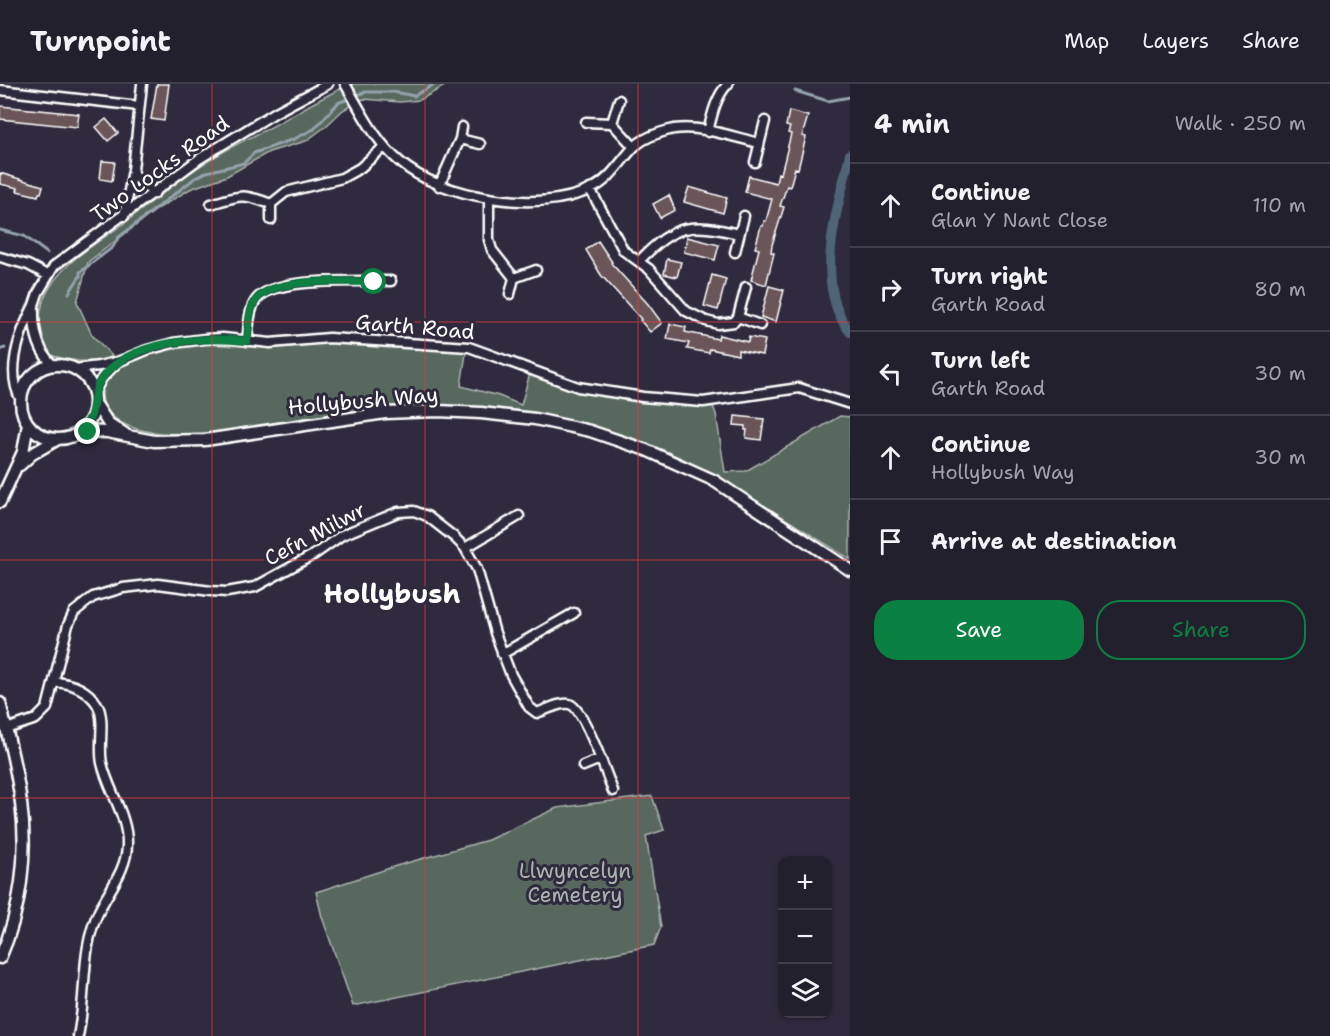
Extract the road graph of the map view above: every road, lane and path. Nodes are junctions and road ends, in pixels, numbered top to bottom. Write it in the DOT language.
graph roads {
  1 [pos="142,84"];
  2 [pos="328,84"];
  3 [pos="728,84"];
  4 [pos="346,86"];
  5 [pos="0,90"];
  6 [pos="619,100"];
  7 [pos="139,106"];
  8 [pos="765,121"];
  9 [pos="586,122"];
  10 [pos="612,123"];
  11 [pos="462,127"];
  12 [pos="708,132"];
  13 [pos="459,139"];
  14 [pos="759,143"];
  15 [pos="480,144"];
  16 [pos="384,147"];
  17 [pos="634,147"];
  18 [pos="755,162"];
  19 [pos="133,170"];
  20 [pos="439,186"];
  21 [pos="590,189"];
  22 [pos="154,194"];
  23 [pos="489,198"];
  24 [pos="211,204"];
  25 [pos="271,204"];
  26 [pos="124,216"];
  27 [pos="744,216"];
  28 [pos="271,220"];
  29 [pos="740,234"];
  30 [pos="735,252"];
  31 [pos="0,257"];
  32 [pos="639,261"];
  33 [pos="536,270"];
  34 [pos="374,271"];
  35 [pos="47,276"];
  36 [pos="514,278"];
  37 [pos="391,281"];
  38 [pos="374,282"];
  39 [pos="746,287"];
  40 [pos="510,294"];
  41 [pos="33,305"];
  42 [pos="738,317"];
  43 [pos="760,325"];
  44 [pos="247,341"];
  45 [pos="120,361"];
  46 [pos="53,365"];
  47 [pos="75,369"];
  48 [pos="94,398"];
  49 [pos="21,400"];
  50 [pos="850,404"];
  51 [pos="28,424"];
  52 [pos="80,431"];
  53 [pos="130,437"];
  54 [pos="58,439"];
  55 [pos="16,469"];
  56 [pos="0,502"];
  57 [pos="519,516"];
  58 [pos="465,548"];
  59 [pos="850,570"];
  60 [pos="574,613"];
  61 [pos="502,654"];
  62 [pos="54,682"];
  63 [pos="0,703"];
  64 [pos="6,729"];
  65 [pos="600,759"];
  66 [pos="583,766"];
  67 [pos="613,791"];
  68 [pos="0,958"];
  69 [pos="78,1036"];
  1 -- 7 [label="street"];
  2 -- 22 [label="street, Two Locks Road"];
  3 -- 12 [label="street"];
  4 -- 16 [label="street"];
  5 -- 7 [label="street"];
  6 -- 10 [label="street"];
  7 -- 19 [label="street"];
  8 -- 14 [label="street"];
  9 -- 10 [label="street"];
  10 -- 17 [label="street"];
  11 -- 13 [label="street"];
  12 -- 14 [label="street"];
  12 -- 17 [label="street"];
  13 -- 15 [label="street"];
  13 -- 20 [label="street"];
  14 -- 18 [label="street"];
  16 -- 20 [label="street"];
  16 -- 25 [label="street"];
  17 -- 21 [label="street"];
  19 -- 22 [label="street"];
  19 -- 26 [label="street"];
  20 -- 23 [label="street"];
  21 -- 23 [label="street"];
  21 -- 32 [label="street"];
  22 -- 26 [label="street, Two Locks Road"];
  23 -- 36 [label="street"];
  24 -- 25 [label="street"];
  25 -- 28 [label="street"];
  26 -- 35 [label="street, Two Locks Road"];
  27 -- 29 [label="street"];
  29 -- 30 [label="street"];
  29 -- 32 [label="street"];
  31 -- 35 [label="street"];
  32 -- 42 [label="street"];
  33 -- 36 [label="street"];
  34 -- 38 [label="street"];
  35 -- 41 [label="street, Two Locks Road"];
  36 -- 40 [label="street"];
  37 -- 38 [label="street"];
  38 -- 44 [label="street"];
  39 -- 42 [label="street"];
  41 -- 46 [label="street"];
  41 -- 49 [label="street, Two Locks Road"];
  42 -- 43 [label="street"];
  44 -- 45 [label="street, Garth Road"];
  44 -- 50 [label="street, Garth Road"];
  45 -- 47 [label="street, Garth Road"];
  45 -- 48 [label="street, Garth Road"];
  46 -- 47 [label="street"];
  46 -- 49 [label="street"];
  47 -- 48 [label="street, Hollybush Way"];
  48 -- 52 [label="street"];
  48 -- 53 [label="street, Hollybush Way"];
  49 -- 51 [label="street, Hollybush Way"];
  51 -- 54 [label="street"];
  51 -- 55 [label="street, Hollybush Way"];
  52 -- 53 [label="street, Hollybush Way"];
  52 -- 54 [label="street, Hollybush Way"];
  53 -- 59 [label="street, Hollybush Way"];
  54 -- 55 [label="street, Hollybush Way"];
  55 -- 56 [label="street, Hollybush Way"];
  57 -- 58 [label="street"];
  58 -- 61 [label="street, Cefn Milwr"];
  58 -- 62 [label="street, Cefn Milwr"];
  60 -- 61 [label="street"];
  61 -- 65 [label="street, Cefn Milwr"];
  62 -- 64 [label="street, Cefn Milwr"];
  62 -- 69 [label="street"];
  63 -- 64 [label="street"];
  64 -- 68 [label="street"];
  65 -- 66 [label="street"];
  65 -- 67 [label="street"];
}
